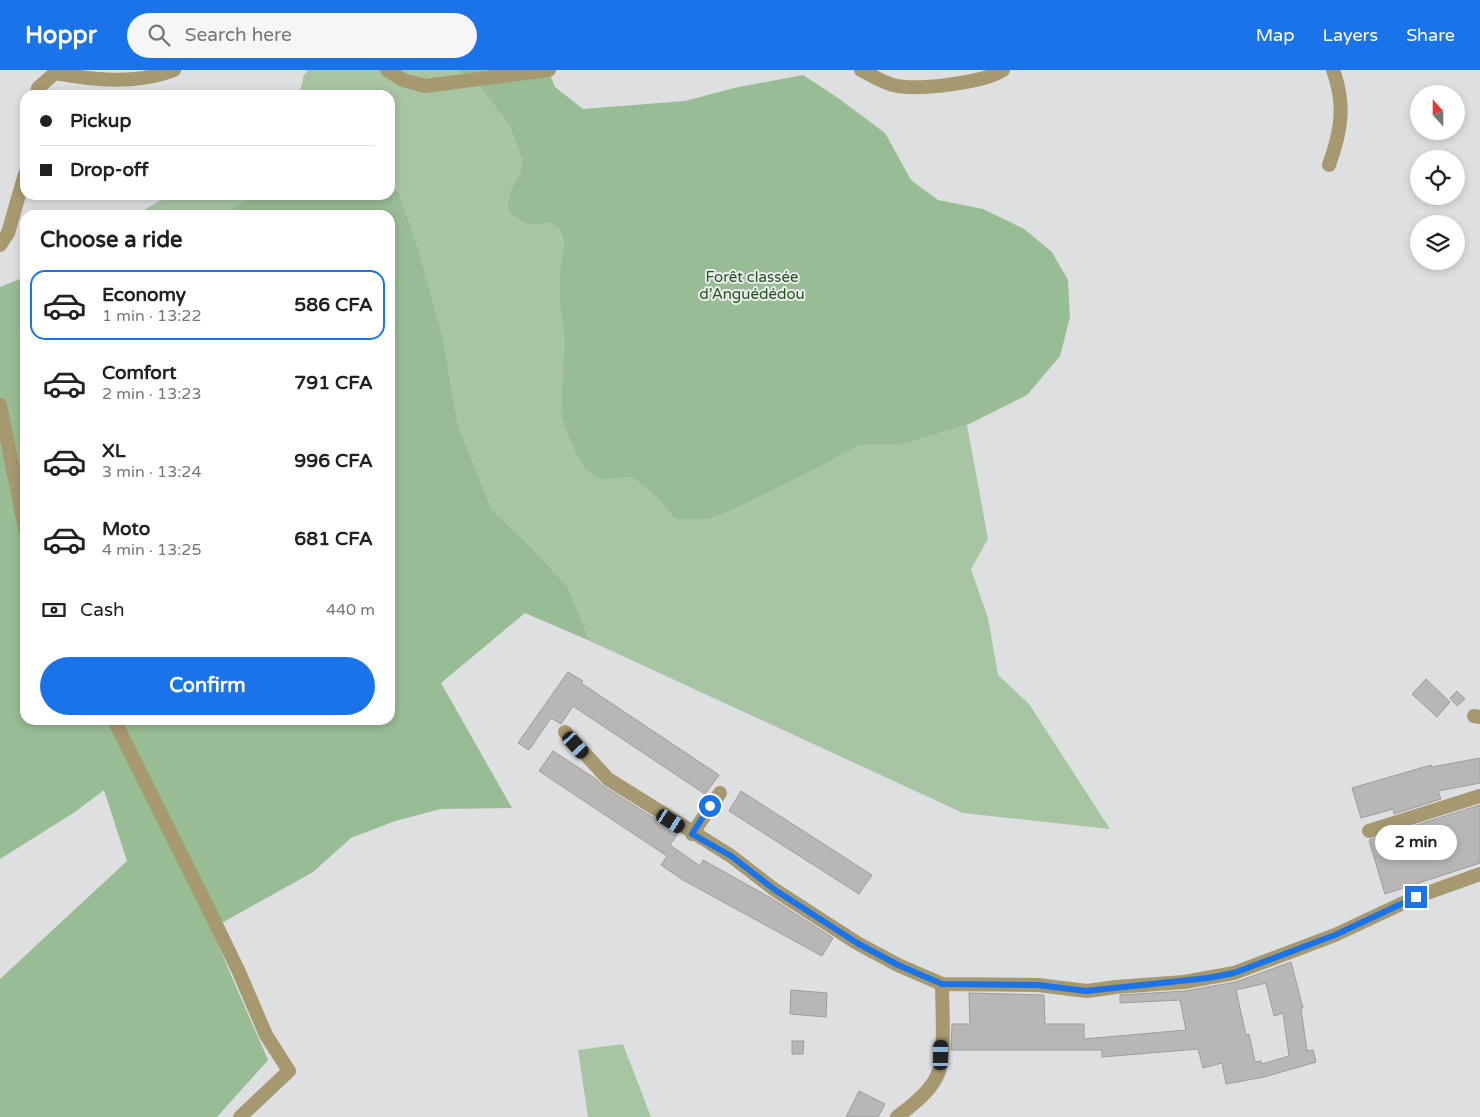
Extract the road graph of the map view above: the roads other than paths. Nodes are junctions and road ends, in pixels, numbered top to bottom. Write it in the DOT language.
graph roads {
  1 [pos="174,70"];
  2 [pos="387,70"];
  3 [pos="549,70"];
  4 [pos="861,70"];
  5 [pos="1003,70"];
  6 [pos="1333,70"];
  7 [pos="38,90"];
  8 [pos="1328,165"];
  9 [pos="20,191"];
  10 [pos="0,245"];
  11 [pos="0,405"];
  12 [pos="20,503"];
  13 [pos="117,725"];
  14 [pos="565,732"];
  15 [pos="720,793"];
  16 [pos="1480,796"];
  17 [pos="1369,830"];
  18 [pos="692,834"];
  19 [pos="1480,874"];
  20 [pos="942,984"];
  21 [pos="240,1117"];
  22 [pos="897,1117"];
  1 -- 7 [label="street"];
  2 -- 3 [label="street"];
  4 -- 5 [label="street"];
  6 -- 8 [label="street"];
  9 -- 10 [label="street"];
  11 -- 12 [label="street"];
  13 -- 21 [label="street"];
  14 -- 18 [label="street"];
  15 -- 18 [label="street"];
  16 -- 17 [label="street"];
  18 -- 20 [label="street"];
  19 -- 20 [label="street"];
  20 -- 22 [label="street"];
}
